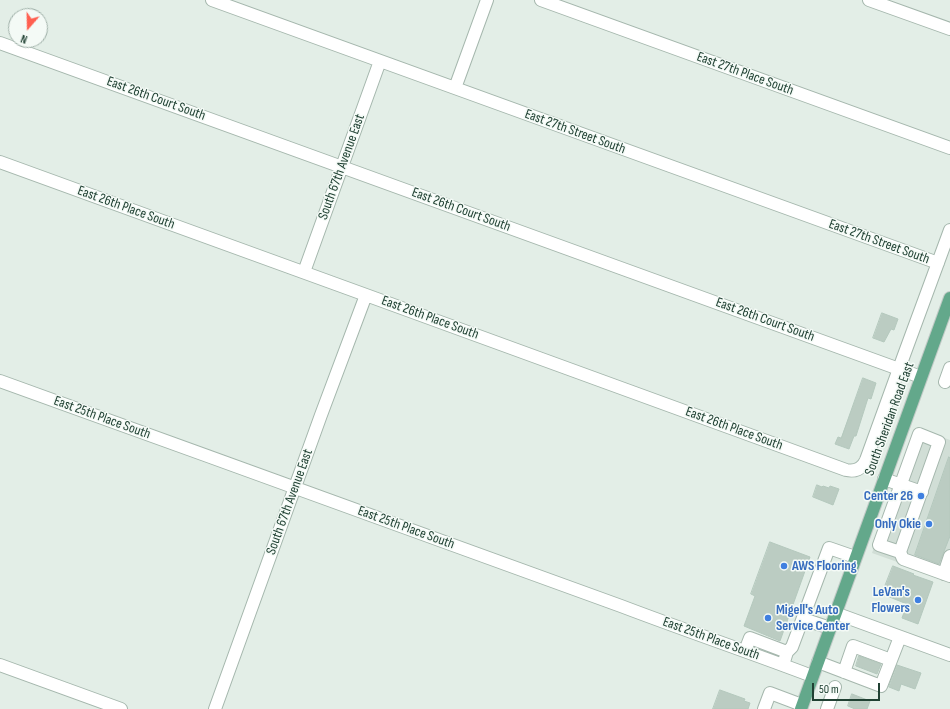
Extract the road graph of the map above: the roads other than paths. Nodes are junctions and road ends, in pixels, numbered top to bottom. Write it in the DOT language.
graph roads {
  1 [pos="212,0"];
  2 [pos="487,0"];
  3 [pos="541,0"];
  4 [pos="869,0"];
  5 [pos="950,29"];
  6 [pos="0,43"];
  7 [pos="380,61"];
  8 [pos="455,88"];
  9 [pos="950,148"];
  10 [pos="0,162"];
  11 [pos="343,167"];
  12 [pos="950,230"];
  13 [pos="938,263"];
  14 [pos="304,272"];
  15 [pos="366,295"];
  16 [pos="950,298"];
  17 [pos="950,368"];
  18 [pos="899,369"];
  19 [pos="921,377"];
  20 [pos="0,381"];
  21 [pos="945,382"];
  22 [pos="945,444"];
  23 [pos="860,468"];
  24 [pos="884,479"];
  25 [pos="901,484"];
  26 [pos="295,487"];
  27 [pos="922,492"];
  28 [pos="862,539"];
  29 [pos="879,545"];
  30 [pos="900,552"];
  31 [pos="950,556"];
  32 [pos="855,557"];
  33 [pos="947,575"];
  34 [pos="835,613"];
  35 [pos="803,619"];
  36 [pos="830,628"];
  37 [pos="900,637"];
  38 [pos="745,651"];
  39 [pos="787,652"];
  40 [pos="950,655"];
  41 [pos="891,660"];
  42 [pos="818,662"];
  43 [pos="0,665"];
  44 [pos="783,665"];
  45 [pos="844,672"];
  46 [pos="812,676"];
  47 [pos="834,687"];
  48 [pos="801,707"];
  49 [pos="121,709"];
  50 [pos="215,709"];
  51 [pos="764,709"];
  52 [pos="826,709"];
  1 -- 7 [label="street, East 27th Street South"];
  2 -- 8 [label="street"];
  3 -- 9 [label="street, East 27th Place South"];
  4 -- 5 [label="street"];
  6 -- 11 [label="street, East 26th Court South"];
  7 -- 8 [label="street, East 27th Street South"];
  7 -- 11 [label="street, South 67th Avenue East"];
  8 -- 13 [label="street, East 27th Street South"];
  10 -- 14 [label="street, East 26th Place South"];
  11 -- 14 [label="street, South 67th Avenue East"];
  11 -- 18 [label="street, East 26th Court South"];
  12 -- 13 [label="street, South Sheridan Road East"];
  13 -- 18 [label="street, South Sheridan Road East"];
  14 -- 15 [label="street, East 26th Place South"];
  15 -- 23 [label="street, East 26th Place South"];
  15 -- 26 [label="street, South 67th Avenue East"];
  16 -- 19 [label="main road, South Sheridan Road East"];
  17 -- 21 [label="street"];
  18 -- 19 [label="street, East 26th Court South"];
  18 -- 23 [label="street, South Sheridan Road East"];
  19 -- 24 [label="main road, South Sheridan Road East"];
  20 -- 26 [label="street, East 25th Place South"];
  22 -- 25 [label="street"];
  22 -- 27 [label="street"];
  24 -- 25 [label="street"];
  24 -- 28 [label="main road, South Sheridan Road East"];
  25 -- 27 [label="street"];
  25 -- 29 [label="street"];
  26 -- 38 [label="street, East 25th Place South"];
  26 -- 50 [label="street, South 67th Avenue East"];
  27 -- 30 [label="street"];
  28 -- 29 [label="street"];
  28 -- 32 [label="main road, South Sheridan Road East"];
  29 -- 30 [label="street"];
  30 -- 33 [label="street"];
  31 -- 33 [label="street"];
  32 -- 34 [label="main road, South Sheridan Road East"];
  32 -- 35 [label="street"];
  34 -- 36 [label="main road, South Sheridan Road East"];
  34 -- 37 [label="street"];
  35 -- 36 [label="street"];
  35 -- 39 [label="street"];
  36 -- 42 [label="main road, South Sheridan Road East"];
  37 -- 40 [label="street"];
  37 -- 41 [label="street"];
  38 -- 39 [label="street"];
  38 -- 44 [label="street, East 25th Place South"];
  39 -- 44 [label="street"];
  41 -- 45 [label="street"];
  41 -- 45 [label="street"];
  42 -- 45 [label="street"];
  42 -- 46 [label="main road, South Sheridan Road East"];
  43 -- 49 [label="street"];
  44 -- 46 [label="street, East 25th Place South"];
  46 -- 48 [label="main road, South Sheridan Road East"];
  47 -- 52 [label="street"];
  48 -- 51 [label="street"];
}
